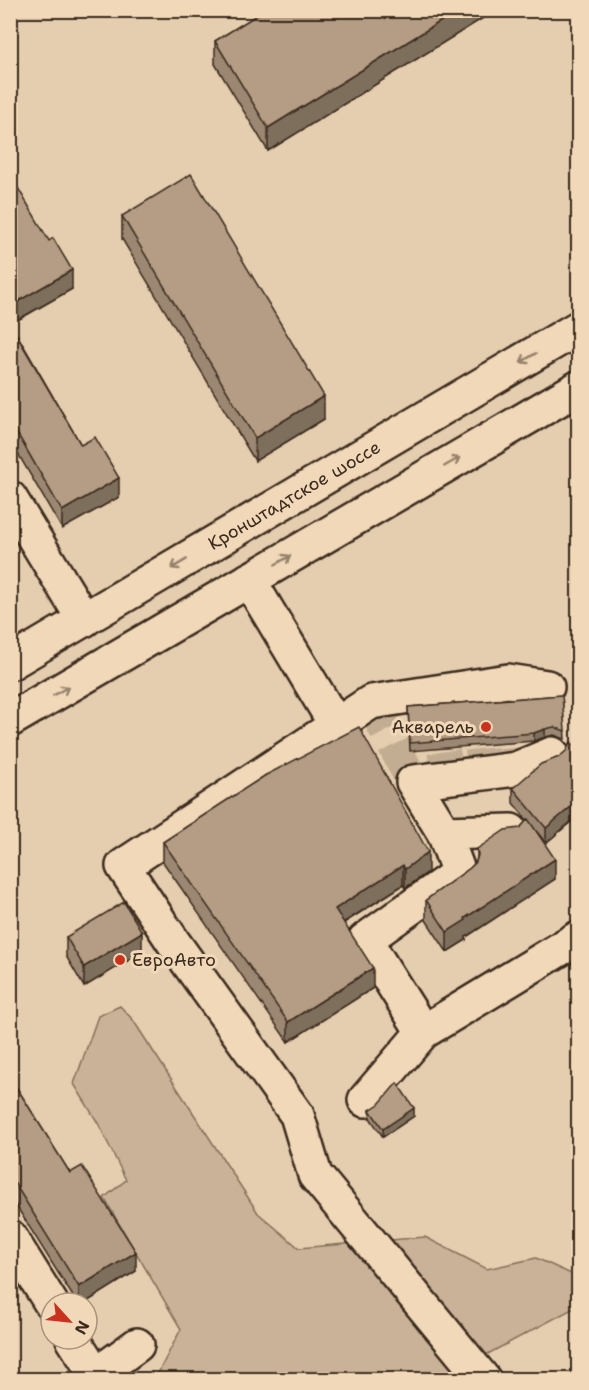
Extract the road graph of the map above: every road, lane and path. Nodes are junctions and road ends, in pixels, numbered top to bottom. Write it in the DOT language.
graph roads {
  1 [pos="579,328"];
  2 [pos="579,388"];
  3 [pos="10,498"];
  4 [pos="249,580"];
  5 [pos="84,620"];
  6 [pos="10,663"];
  7 [pos="547,687"];
  8 [pos="10,720"];
  9 [pos="336,725"];
  10 [pos="552,754"];
  11 [pos="511,831"];
  12 [pos="444,833"];
  13 [pos="579,938"];
  14 [pos="423,1032"];
  15 [pos="365,1100"];
  16 [pos="10,1237"];
  17 [pos="44,1291"];
  18 [pos="137,1345"];
  19 [pos="79,1351"];
  20 [pos="92,1377"];
  21 [pos="484,1380"];
  1 -- 5 [label="main road, Кронштадтское шоссе, one-way"];
  4 -- 2 [label="main road, one-way"];
  3 -- 5 [label="main road"];
  8 -- 4 [label="main road, one-way"];
  4 -- 9 [label="main road"];
  5 -- 6 [label="main road, Кронштадтское шоссе"];
  7 -- 9 [label="main road"];
  9 -- 21 [label="main road"];
  10 -- 12 [label="main road"];
  11 -- 12 [label="main road"];
  12 -- 14 [label="main road"];
  13 -- 14 [label="main road"];
  14 -- 15 [label="main road"];
  16 -- 17 [label="main road"];
  18 -- 20 [label="main road"];
  19 -- 20 [label="main road"];
}
